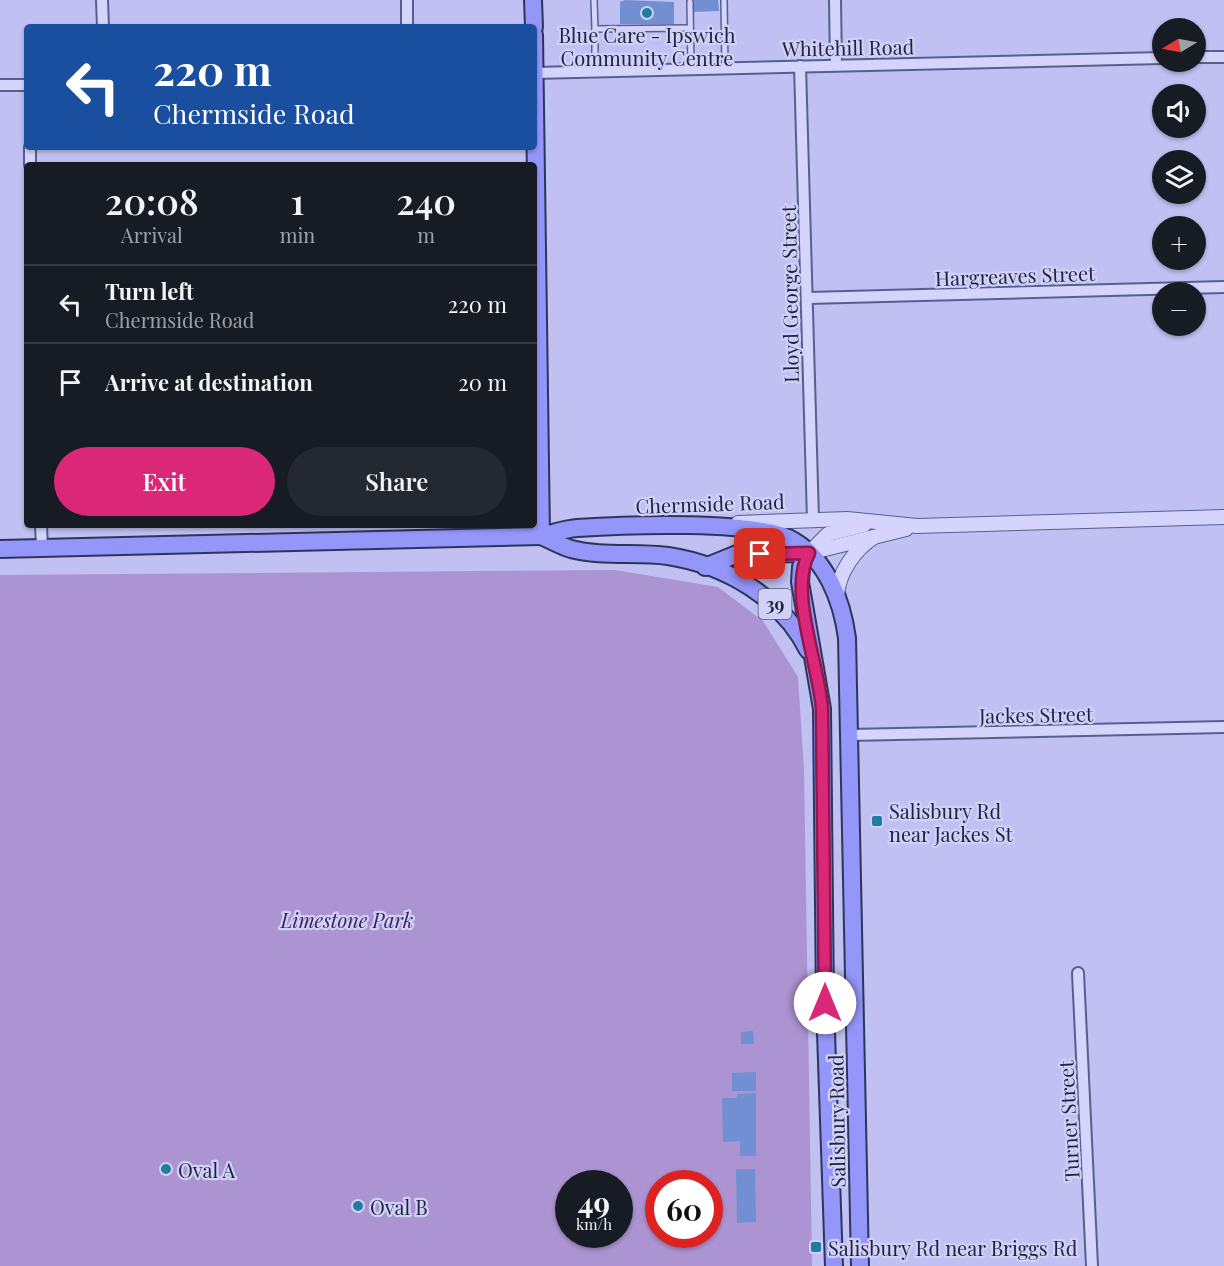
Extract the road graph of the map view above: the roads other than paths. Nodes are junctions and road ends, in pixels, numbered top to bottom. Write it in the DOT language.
graph roads {
  1 [pos="102,0"];
  2 [pos="407,0"];
  3 [pos="533,0"];
  4 [pos="594,0"];
  5 [pos="724,0"];
  6 [pos="835,0"];
  7 [pos="690,2"];
  8 [pos="103,24"];
  9 [pos="407,24"];
  10 [pos="534,24"];
  11 [pos="690,28"];
  12 [pos="595,29"];
  13 [pos="1206,57"];
  14 [pos="1224,57"];
  15 [pos="1152,58"];
  16 [pos="836,65"];
  17 [pos="800,66"];
  18 [pos="725,68"];
  19 [pos="691,69"];
  20 [pos="595,71"];
  21 [pos="537,73"];
  22 [pos="0,85"];
  23 [pos="24,85"];
  24 [pos="537,271"];
  25 [pos="1224,287"];
  26 [pos="808,298"];
  27 [pos="1224,517"];
  28 [pos="813,520"];
  29 [pos="880,523"];
  30 [pos="706,526"];
  31 [pos="917,526"];
  32 [pos="41,528"];
  33 [pos="541,536"];
  34 [pos="876,537"];
  35 [pos="42,548"];
  36 [pos="0,549"];
  37 [pos="809,553"];
  38 [pos="702,566"];
  39 [pos="837,596"];
  40 [pos="819,677"];
  41 [pos="1224,727"];
  42 [pos="823,735"];
  43 [pos="849,735"];
  44 [pos="1078,973"];
  45 [pos="834,1266"];
  46 [pos="860,1266"];
  47 [pos="1092,1266"];
  1 -- 8 [label="street"];
  2 -- 9 [label="street"];
  3 -- 10 [label="main road"];
  4 -- 12 [label="lane"];
  5 -- 18 [label="lane"];
  6 -- 16 [label="street"];
  7 -- 11 [label="lane"];
  11 -- 12 [label="lane"];
  11 -- 19 [label="lane"];
  12 -- 20 [label="lane"];
  13 -- 14 [label="street"];
  15 -- 16 [label="street, Whitehill Road"];
  16 -- 17 [label="street, Whitehill Road"];
  17 -- 18 [label="street, Whitehill Road"];
  17 -- 26 [label="street, Lloyd George Street"];
  18 -- 19 [label="street, Whitehill Road"];
  19 -- 20 [label="street, Whitehill Road"];
  20 -- 21 [label="street, Whitehill Road"];
  22 -- 23 [label="street"];
  24 -- 33 [label="main road"];
  25 -- 26 [label="street, Hargreaves Street"];
  26 -- 28 [label="street, Lloyd George Street"];
  27 -- 31 [label="street, Chermside Road"];
  28 -- 29 [label="street, Chermside Road"];
  28 -- 30 [label="street, Chermside Road"];
  29 -- 31 [label="street, Chermside Road"];
  29 -- 37 [label="street, Chermside Road"];
  30 -- 33 [label="main road, Chermside Road"];
  30 -- 37 [label="main road, Salisbury Road"];
  31 -- 34 [label="street, Chermside Road"];
  32 -- 35 [label="street"];
  33 -- 35 [label="main road, Chermside Road"];
  33 -- 38 [label="main road, Chermside Road / 39"];
  34 -- 37 [label="street, Chermside Road"];
  34 -- 39 [label="street"];
  35 -- 36 [label="main road, Chermside Road"];
  37 -- 38 [label="main road, Chermside Road"];
  37 -- 39 [label="main road, Salisbury Road"];
  37 -- 40 [label="main road, Salisbury Road"];
  38 -- 40 [label="main road, Salisbury Road / 39"];
  39 -- 43 [label="main road, Salisbury Road"];
  40 -- 42 [label="main road, Salisbury Road / 39"];
  41 -- 43 [label="street, Jackes Street"];
  42 -- 43 [label="main road"];
  42 -- 45 [label="main road, Salisbury Road / 39"];
  43 -- 46 [label="main road, Salisbury Road"];
  44 -- 47 [label="street, Turner Street"];
}
